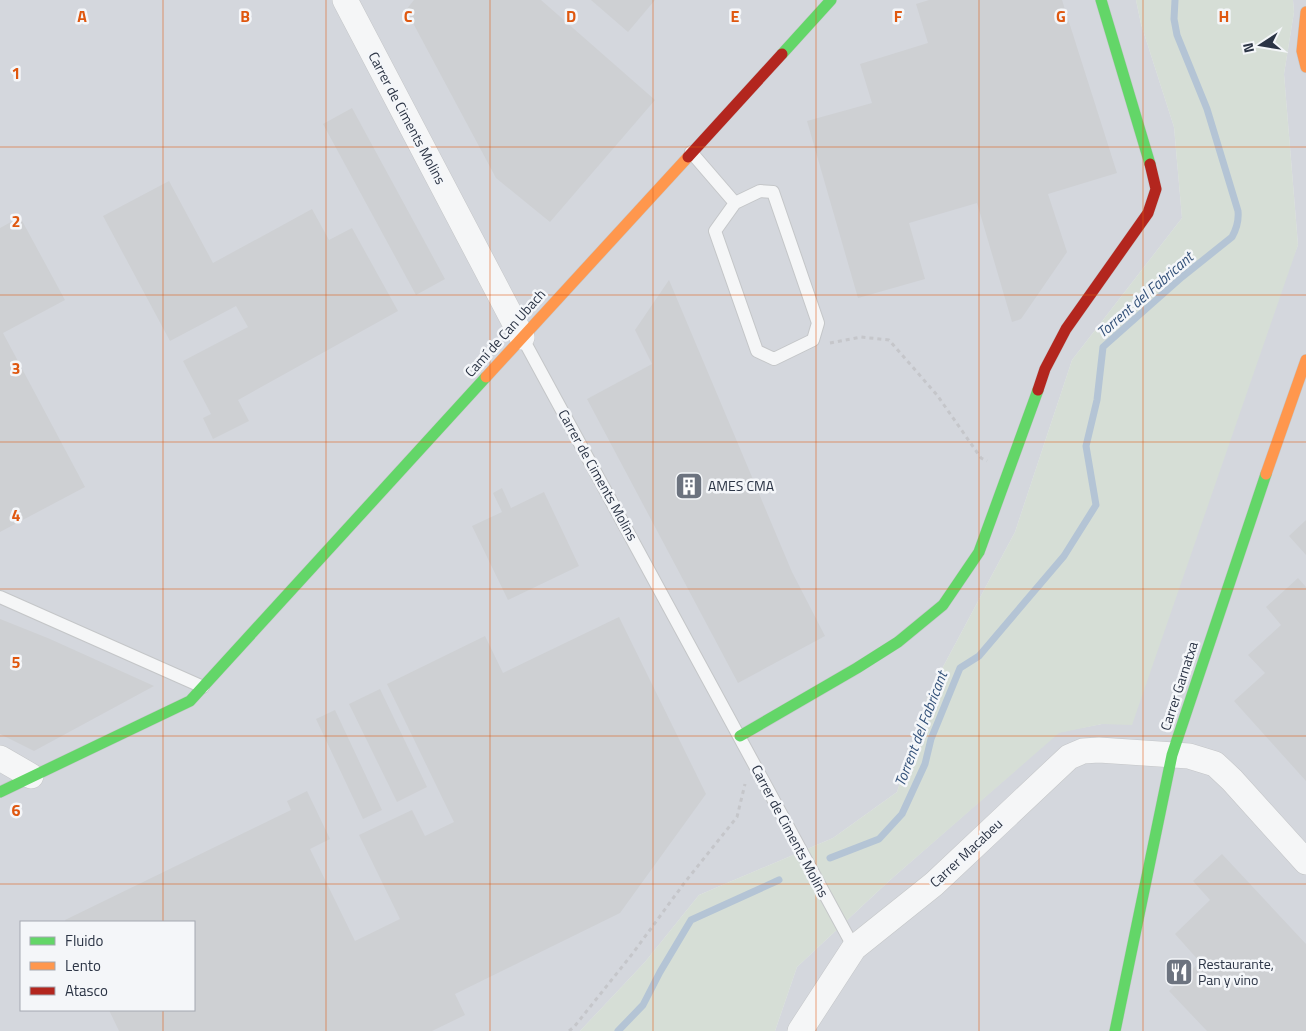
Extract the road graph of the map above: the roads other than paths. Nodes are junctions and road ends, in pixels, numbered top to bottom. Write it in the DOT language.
graph roads {
  1 [pos="345,0"];
  2 [pos="831,0"];
  3 [pos="1101,0"];
  4 [pos="1306,12"];
  5 [pos="1306,67"];
  6 [pos="691,152"];
  7 [pos="735,203"];
  8 [pos="522,336"];
  9 [pos="1306,360"];
  10 [pos="0,597"];
  11 [pos="203,688"];
  12 [pos="740,736"];
  13 [pos="1172,755"];
  14 [pos="0,758"];
  15 [pos="31,776"];
  16 [pos="0,792"];
  17 [pos="1306,862"];
  18 [pos="854,948"];
  19 [pos="800,1031"];
  20 [pos="1115,1031"];
  1 -- 8 [label="street, Carrer de Ciments Molins"];
  2 -- 6 [label="street, Camí de Can Ubach"];
  3 -- 12 [label="street"];
  4 -- 5 [label="street"];
  6 -- 7 [label="lane"];
  6 -- 8 [label="street, Camí de Can Ubach"];
  7 -- 7 [label="lane"];
  8 -- 11 [label="street, Camí de Can Ubach"];
  8 -- 12 [label="lane, Carrer de Ciments Molins"];
  9 -- 13 [label="street, Carrer Garnatxa"];
  10 -- 11 [label="lane"];
  11 -- 15 [label="street, Camí de Can Ubach"];
  12 -- 18 [label="lane, Carrer de Ciments Molins"];
  13 -- 17 [label="street, Carrer Macabeu"];
  13 -- 18 [label="street, Carrer Macabeu"];
  13 -- 20 [label="street, Carrer Garnatxa"];
  14 -- 15 [label="street"];
  15 -- 16 [label="street, Camí de Can Ubach"];
  18 -- 19 [label="street, Carrer Macabeu"];
}
